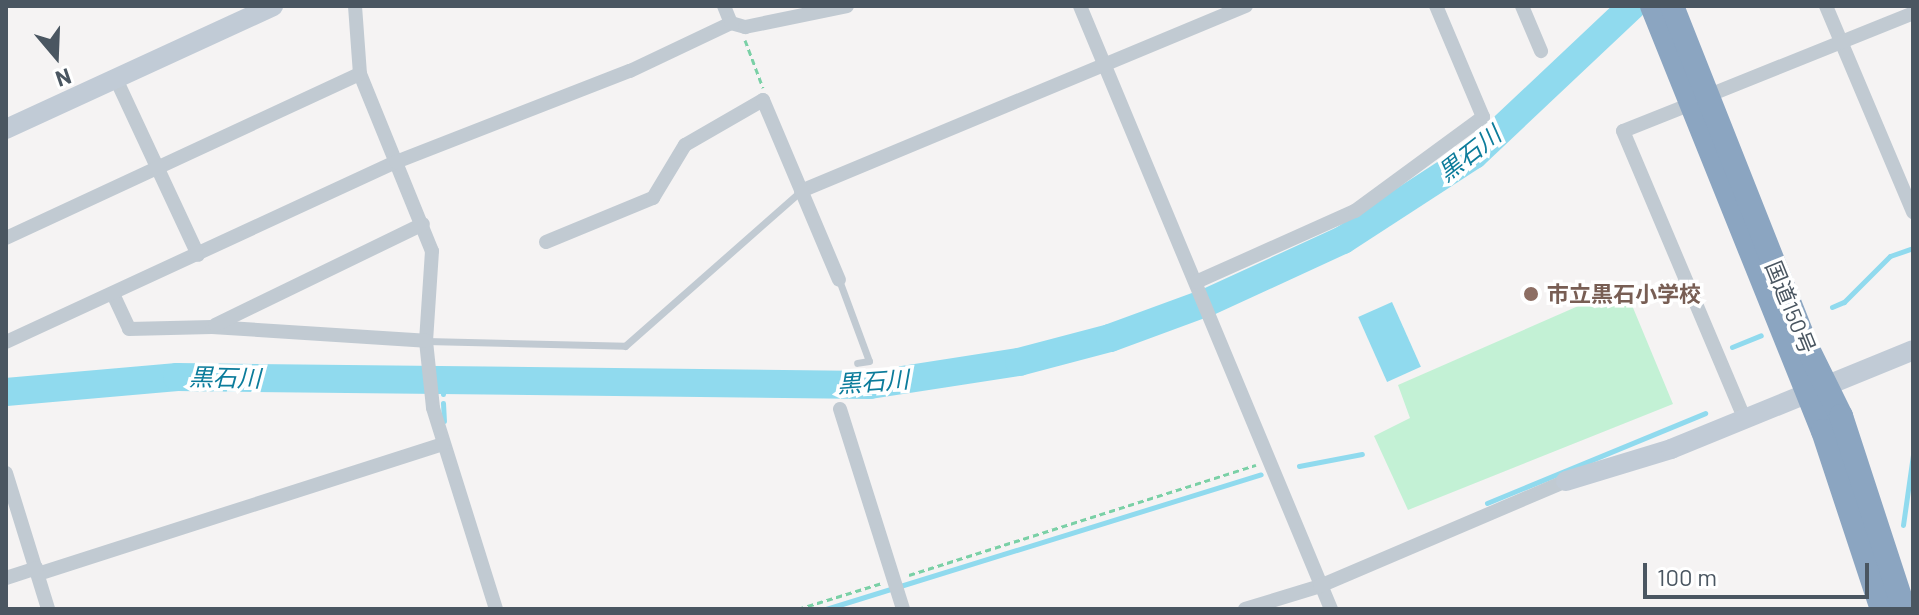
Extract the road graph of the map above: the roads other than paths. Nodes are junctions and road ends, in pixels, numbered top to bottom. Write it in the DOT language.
graph roads {
  1 [pos="273,6"];
  2 [pos="355,6"];
  3 [pos="724,6"];
  4 [pos="847,6"];
  5 [pos="1080,6"];
  6 [pos="1246,6"];
  7 [pos="1436,6"];
  8 [pos="1522,6"];
  9 [pos="1826,6"];
  10 [pos="1660,9"];
  11 [pos="1913,13"];
  12 [pos="731,23"];
  13 [pos="1841,43"];
  14 [pos="1541,51"];
  15 [pos="1105,65"];
  16 [pos="360,74"];
  17 [pos="116,79"];
  18 [pos="1699,100"];
  19 [pos="6,129"];
  20 [pos="396,162"];
  21 [pos="157,167"];
  22 [pos="801,191"];
  23 [pos="1913,212"];
  24 [pos="423,224"];
  25 [pos="6,238"];
  26 [pos="546,242"];
  27 [pos="198,255"];
  28 [pos="839,280"];
  29 [pos="1198,285"];
  30 [pos="113,294"];
  31 [pos="212,327"];
  32 [pos="426,341"];
  33 [pos="6,342"];
  34 [pos="1913,350"];
  35 [pos="857,363"];
  36 [pos="1815,391"];
  37 [pos="840,409"];
  38 [pos="1745,420"];
  39 [pos="443,444"];
  40 [pos="6,473"];
  41 [pos="1566,481"];
  42 [pos="37,571"];
  43 [pos="6,578"];
  44 [pos="1320,586"];
  45 [pos="48,609"];
  46 [pos="496,609"];
  47 [pos="903,609"];
  48 [pos="1245,609"];
  49 [pos="1331,609"];
  50 [pos="1882,609"];
  51 [pos="1904,609"];
  1 -- 17 [label="street"];
  2 -- 16 [label="street"];
  3 -- 12 [label="street"];
  4 -- 12 [label="street"];
  5 -- 15 [label="street"];
  6 -- 15 [label="street"];
  7 -- 29 [label="street"];
  8 -- 14 [label="street"];
  9 -- 13 [label="street"];
  10 -- 18 [label="highway, 国道150号"];
  11 -- 13 [label="street"];
  12 -- 20 [label="street"];
  13 -- 18 [label="street"];
  13 -- 23 [label="street"];
  15 -- 22 [label="street"];
  15 -- 29 [label="street"];
  16 -- 20 [label="street"];
  16 -- 21 [label="street"];
  17 -- 19 [label="street"];
  17 -- 21 [label="street"];
  18 -- 36 [label="highway, 国道150号"];
  18 -- 38 [label="street"];
  20 -- 24 [label="street"];
  20 -- 27 [label="street"];
  21 -- 25 [label="street"];
  21 -- 27 [label="street"];
  22 -- 26 [label="street"];
  22 -- 28 [label="street"];
  22 -- 32 [label="lane"];
  24 -- 31 [label="street"];
  24 -- 32 [label="street"];
  27 -- 30 [label="street"];
  28 -- 35 [label="lane"];
  29 -- 44 [label="street"];
  30 -- 31 [label="street"];
  30 -- 33 [label="street"];
  31 -- 32 [label="street"];
  32 -- 39 [label="street"];
  34 -- 36 [label="street"];
  36 -- 38 [label="street"];
  36 -- 50 [label="highway, 国道150号"];
  36 -- 51 [label="highway, 国道150号"];
  37 -- 47 [label="street"];
  38 -- 41 [label="street"];
  39 -- 42 [label="street"];
  39 -- 46 [label="street"];
  40 -- 42 [label="street"];
  41 -- 44 [label="street"];
  42 -- 43 [label="street"];
  42 -- 45 [label="street"];
  44 -- 48 [label="street"];
  44 -- 49 [label="street"];
}
